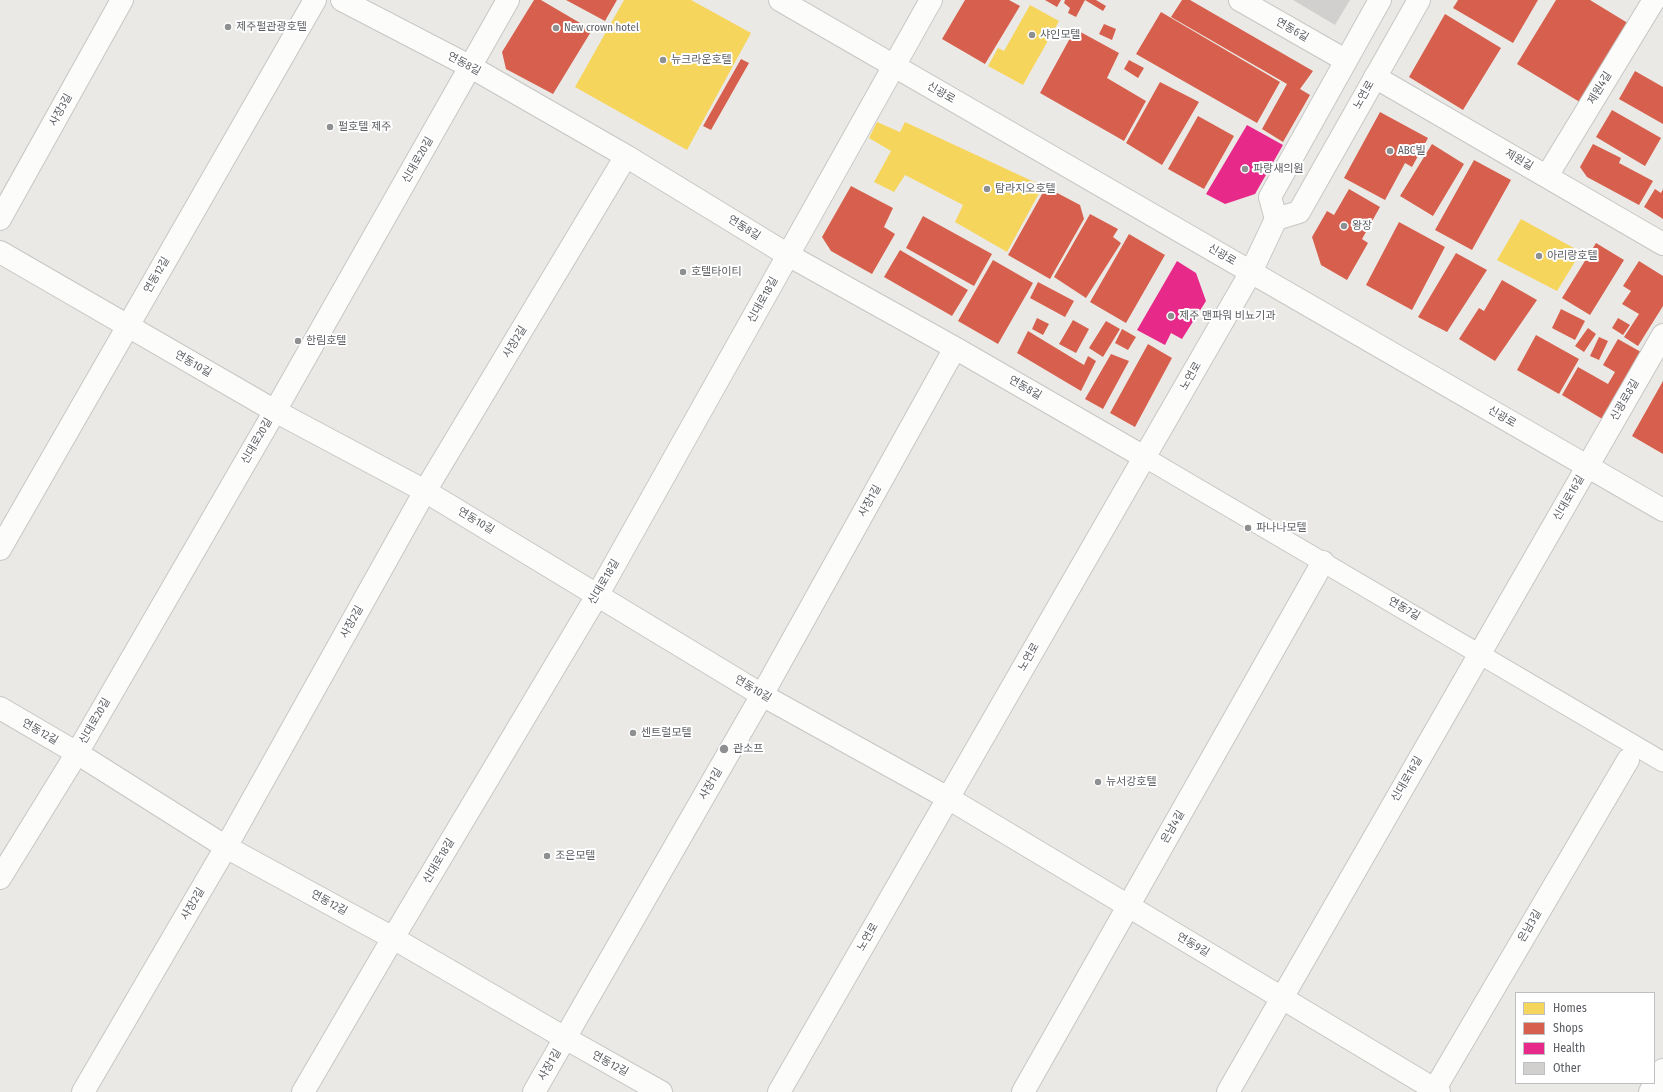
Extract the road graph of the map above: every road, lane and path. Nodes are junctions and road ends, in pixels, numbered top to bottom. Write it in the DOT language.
graph roads {
  1 [pos="122,0"];
  2 [pos="315,0"];
  3 [pos="342,0"];
  4 [pos="508,0"];
  5 [pos="780,0"];
  6 [pos="931,0"];
  7 [pos="1240,0"];
  8 [pos="1380,0"];
  9 [pos="1419,0"];
  10 [pos="1654,0"];
  11 [pos="1345,60"];
  12 [pos="471,66"];
  13 [pos="894,66"];
  14 [pos="1375,77"];
  15 [pos="626,156"];
  16 [pos="1547,176"];
  17 [pos="0,219"];
  18 [pos="1276,219"];
  19 [pos="1663,244"];
  20 [pos="0,252"];
  21 [pos="788,255"];
  22 [pos="1251,272"];
  23 [pos="128,326"];
  24 [pos="1663,335"];
  25 [pos="955,348"];
  26 [pos="275,411"];
  27 [pos="1144,457"];
  28 [pos="1587,466"];
  29 [pos="425,491"];
  30 [pos="1663,510"];
  31 [pos="0,549"];
  32 [pos="1324,562"];
  33 [pos="598,594"];
  34 [pos="1479,654"];
  35 [pos="762,695"];
  36 [pos="0,708"];
  37 [pos="77,753"];
  38 [pos="1628,760"];
  39 [pos="1663,762"];
  40 [pos="948,798"];
  41 [pos="226,847"];
  42 [pos="0,878"];
  43 [pos="1128,907"];
  44 [pos="393,938"];
  45 [pos="1282,998"];
  46 [pos="565,1038"];
  47 [pos="1663,1070"];
  48 [pos="1655,1084"];
  49 [pos="1435,1091"];
  50 [pos="83,1092"];
  51 [pos="303,1092"];
  52 [pos="534,1092"];
  53 [pos="661,1092"];
  54 [pos="779,1092"];
  55 [pos="1023,1092"];
  56 [pos="1228,1092"];
  1 -- 17 [label="street, 사장3길"];
  2 -- 23 [label="street, 연동12길"];
  3 -- 12 [label="street, 연동8길"];
  4 -- 12 [label="street, 신대로20길"];
  5 -- 13 [label="street, 신광로"];
  6 -- 13 [label="street, 신대로18길"];
  7 -- 11 [label="street, 연동6길"];
  8 -- 11 [label="street"];
  9 -- 14 [label="street, 노연로"];
  10 -- 16 [label="street, 제원4길"];
  11 -- 18 [label="street"];
  12 -- 15 [label="street, 연동8길"];
  12 -- 26 [label="street, 신대로20길"];
  13 -- 21 [label="street, 신대로18길"];
  13 -- 22 [label="street, 신광로"];
  14 -- 16 [label="street, 제원길"];
  14 -- 18 [label="street, 노연로"];
  15 -- 21 [label="street, 연동8길"];
  15 -- 29 [label="street, 사장2길"];
  16 -- 19 [label="street, 제원길"];
  18 -- 22 [label="street, 노연로"];
  20 -- 23 [label="street, 연동10길"];
  21 -- 25 [label="street, 연동8길"];
  21 -- 33 [label="street, 신대로18길"];
  22 -- 27 [label="street, 노연로"];
  22 -- 28 [label="street, 신광로"];
  23 -- 26 [label="street, 연동10길"];
  23 -- 31 [label="street, 연동12길"];
  24 -- 28 [label="street, 신광로8길"];
  25 -- 27 [label="street, 연동8길"];
  25 -- 35 [label="street, 사장1길"];
  26 -- 29 [label="street, 연동10길"];
  26 -- 37 [label="street, 신대로20길"];
  27 -- 32 [label="street, 연동7길"];
  27 -- 40 [label="street, 노연로"];
  28 -- 30 [label="street, 신광로"];
  28 -- 34 [label="street, 신대로16길"];
  29 -- 33 [label="street, 연동10길"];
  29 -- 41 [label="street, 사장2길"];
  32 -- 34 [label="street, 연동7길"];
  32 -- 43 [label="street, 은남4길"];
  33 -- 35 [label="street, 연동10길"];
  33 -- 44 [label="street, 신대로18길"];
  34 -- 39 [label="street, 연동7길"];
  34 -- 45 [label="street, 신대로16길"];
  35 -- 40 [label="street, 연동10길"];
  35 -- 46 [label="street, 사장1길"];
  36 -- 37 [label="street, 연동12길"];
  37 -- 41 [label="street, 연동12길"];
  37 -- 42 [label="street, 신대로20길"];
  38 -- 49 [label="street, 은남3길"];
  40 -- 43 [label="street, 연동9길"];
  40 -- 54 [label="street, 노연로"];
  41 -- 44 [label="street, 연동12길"];
  41 -- 50 [label="street, 사장2길"];
  43 -- 45 [label="street, 연동9길"];
  43 -- 55 [label="street, 은남4길"];
  44 -- 46 [label="street, 연동12길"];
  44 -- 51 [label="street, 신대로18길"];
  45 -- 49 [label="street, 연동9길"];
  45 -- 56 [label="street, 신대로16길"];
  46 -- 52 [label="street, 사장1길"];
  46 -- 53 [label="street, 연동12길"];
  47 -- 48 [label="street"];
}
